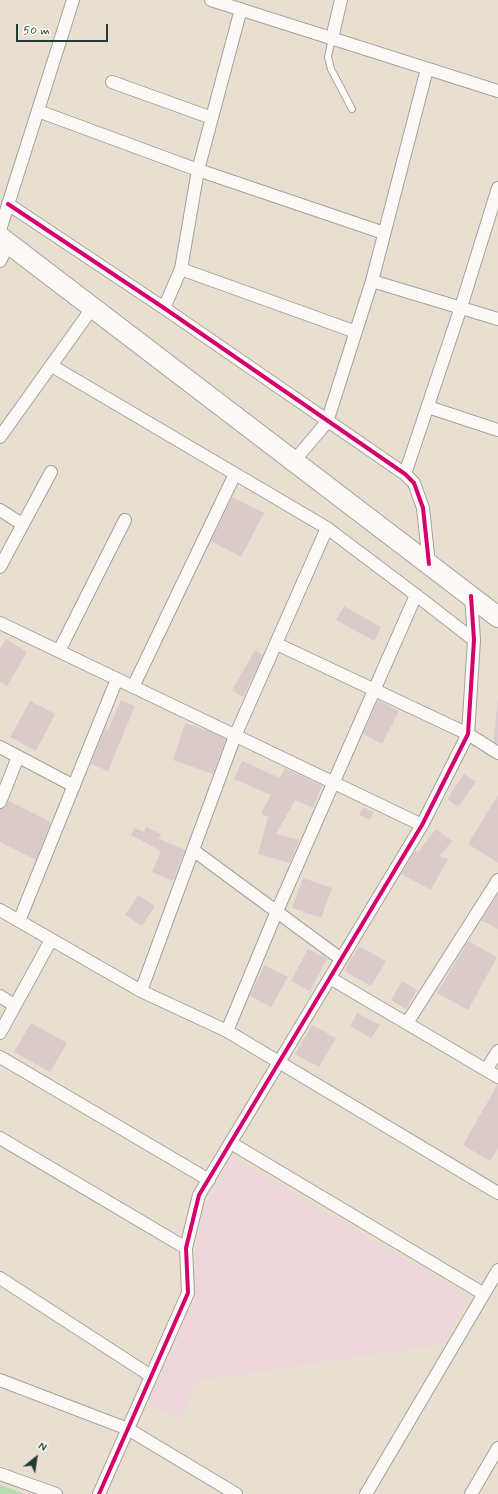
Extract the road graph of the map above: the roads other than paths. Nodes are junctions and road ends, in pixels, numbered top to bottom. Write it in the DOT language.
graph roads {
  1 [pos="73,0"];
  2 [pos="212,0"];
  3 [pos="341,0"];
  4 [pos="241,9"];
  5 [pos="332,38"];
  6 [pos="427,69"];
  7 [pos="112,82"];
  8 [pos="498,91"];
  9 [pos="352,109"];
  10 [pos="38,111"];
  11 [pos="212,118"];
  12 [pos="198,170"];
  13 [pos="498,188"];
  14 [pos="8,204"];
  15 [pos="495,209"];
  16 [pos="384,233"];
  17 [pos="3,237"];
  18 [pos="0,261"];
  19 [pos="181,269"];
  20 [pos="372,281"];
  21 [pos="93,307"];
  22 [pos="462,307"];
  23 [pos="164,308"];
  24 [pos="498,318"];
  25 [pos="356,332"];
  26 [pos="52,366"];
  27 [pos="428,407"];
  28 [pos="327,422"];
  29 [pos="498,430"];
  30 [pos="0,437"];
  31 [pos="294,461"];
  32 [pos="51,472"];
  33 [pos="235,474"];
  34 [pos="405,474"];
  35 [pos="0,510"];
  36 [pos="125,520"];
  37 [pos="22,524"];
  38 [pos="326,528"];
  39 [pos="429,564"];
  40 [pos="0,567"];
  41 [pos="416,595"];
  42 [pos="470,596"];
  43 [pos="498,617"];
  44 [pos="0,623"];
  45 [pos="474,640"];
  46 [pos="277,644"];
  47 [pos="58,651"];
  48 [pos="117,679"];
  49 [pos="133,687"];
  50 [pos="374,690"];
  51 [pos="468,734"];
  52 [pos="235,736"];
  53 [pos="0,747"];
  54 [pos="498,753"];
  55 [pos="18,757"];
  56 [pos="333,783"];
  57 [pos="74,786"];
  58 [pos="0,802"];
  59 [pos="422,825"];
  60 [pos="193,850"];
  61 [pos="498,880"];
  62 [pos="0,910"];
  63 [pos="277,911"];
  64 [pos="19,922"];
  65 [pos="51,940"];
  66 [pos="341,959"];
  67 [pos="330,978"];
  68 [pos="141,991"];
  69 [pos="0,996"];
  70 [pos="15,1006"];
  71 [pos="407,1023"];
  72 [pos="227,1031"];
  73 [pos="0,1033"];
  74 [pos="498,1052"];
  75 [pos="0,1056"];
  76 [pos="279,1062"];
  77 [pos="486,1070"];
  78 [pos="498,1077"];
  79 [pos="0,1138"];
  80 [pos="231,1143"];
  81 [pos="209,1180"];
  82 [pos="498,1194"];
  83 [pos="186,1248"];
  84 [pos="498,1270"];
  85 [pos="0,1278"];
  86 [pos="484,1294"];
  87 [pos="151,1376"];
  88 [pos="0,1380"];
  89 [pos="128,1429"];
  90 [pos="498,1448"];
  91 [pos="0,1474"];
  92 [pos="56,1494"];
  93 [pos="99,1494"];
  94 [pos="236,1494"];
  95 [pos="366,1494"];
  96 [pos="471,1494"];
  1 -- 10 [label="street"];
  2 -- 4 [label="street"];
  3 -- 5 [label="street"];
  4 -- 5 [label="street"];
  4 -- 11 [label="street"];
  5 -- 6 [label="street"];
  5 -- 9 [label="lane"];
  6 -- 8 [label="street"];
  6 -- 16 [label="street"];
  7 -- 11 [label="street"];
  10 -- 12 [label="street"];
  10 -- 14 [label="street"];
  11 -- 12 [label="street"];
  12 -- 16 [label="street"];
  12 -- 19 [label="street"];
  13 -- 15 [label="street"];
  14 -- 17 [label="street"];
  14 -- 23 [label="street"];
  15 -- 22 [label="street"];
  16 -- 20 [label="street"];
  17 -- 18 [label="street"];
  17 -- 21 [label="highway"];
  19 -- 23 [label="street"];
  19 -- 25 [label="street"];
  20 -- 22 [label="street"];
  20 -- 25 [label="street"];
  21 -- 26 [label="street"];
  21 -- 31 [label="highway"];
  22 -- 24 [label="street"];
  22 -- 27 [label="street"];
  23 -- 28 [label="street"];
  25 -- 28 [label="street"];
  26 -- 30 [label="street"];
  26 -- 33 [label="street"];
  27 -- 29 [label="street"];
  27 -- 34 [label="street"];
  28 -- 31 [label="street"];
  28 -- 34 [label="street"];
  31 -- 39 [label="highway"];
  32 -- 37 [label="street"];
  33 -- 38 [label="street"];
  33 -- 49 [label="street"];
  34 -- 39 [label="street"];
  35 -- 37 [label="street"];
  36 -- 47 [label="street"];
  37 -- 40 [label="street"];
  38 -- 41 [label="street"];
  38 -- 46 [label="street"];
  39 -- 42 [label="highway"];
  41 -- 45 [label="street"];
  41 -- 50 [label="street"];
  42 -- 43 [label="highway"];
  42 -- 45 [label="street"];
  44 -- 47 [label="street"];
  45 -- 51 [label="street"];
  46 -- 50 [label="street"];
  46 -- 52 [label="street"];
  47 -- 48 [label="street"];
  48 -- 49 [label="street"];
  48 -- 57 [label="street"];
  49 -- 52 [label="street"];
  50 -- 51 [label="street"];
  50 -- 56 [label="street"];
  51 -- 54 [label="street"];
  51 -- 59 [label="street"];
  52 -- 56 [label="street"];
  52 -- 60 [label="street"];
  53 -- 55 [label="street"];
  55 -- 57 [label="street"];
  55 -- 58 [label="street"];
  56 -- 59 [label="street"];
  56 -- 63 [label="street"];
  57 -- 64 [label="street"];
  59 -- 66 [label="street"];
  60 -- 63 [label="street"];
  60 -- 68 [label="street"];
  61 -- 71 [label="street"];
  62 -- 64 [label="street"];
  63 -- 66 [label="street"];
  63 -- 72 [label="street"];
  64 -- 65 [label="street"];
  65 -- 68 [label="street"];
  65 -- 70 [label="street"];
  66 -- 67 [label="street"];
  67 -- 71 [label="street"];
  67 -- 76 [label="street"];
  68 -- 72 [label="street"];
  69 -- 70 [label="street"];
  70 -- 73 [label="street"];
  71 -- 77 [label="street"];
  72 -- 76 [label="street"];
  74 -- 77 [label="street"];
  75 -- 81 [label="street"];
  76 -- 80 [label="street"];
  76 -- 82 [label="street"];
  77 -- 78 [label="street"];
  79 -- 83 [label="street"];
  80 -- 81 [label="street"];
  80 -- 86 [label="street"];
  81 -- 83 [label="street"];
  83 -- 87 [label="street"];
  84 -- 86 [label="street"];
  85 -- 87 [label="street"];
  86 -- 95 [label="street"];
  87 -- 89 [label="street"];
  88 -- 89 [label="street"];
  89 -- 93 [label="street"];
  89 -- 94 [label="street"];
  90 -- 96 [label="street"];
  91 -- 92 [label="street"];
}
